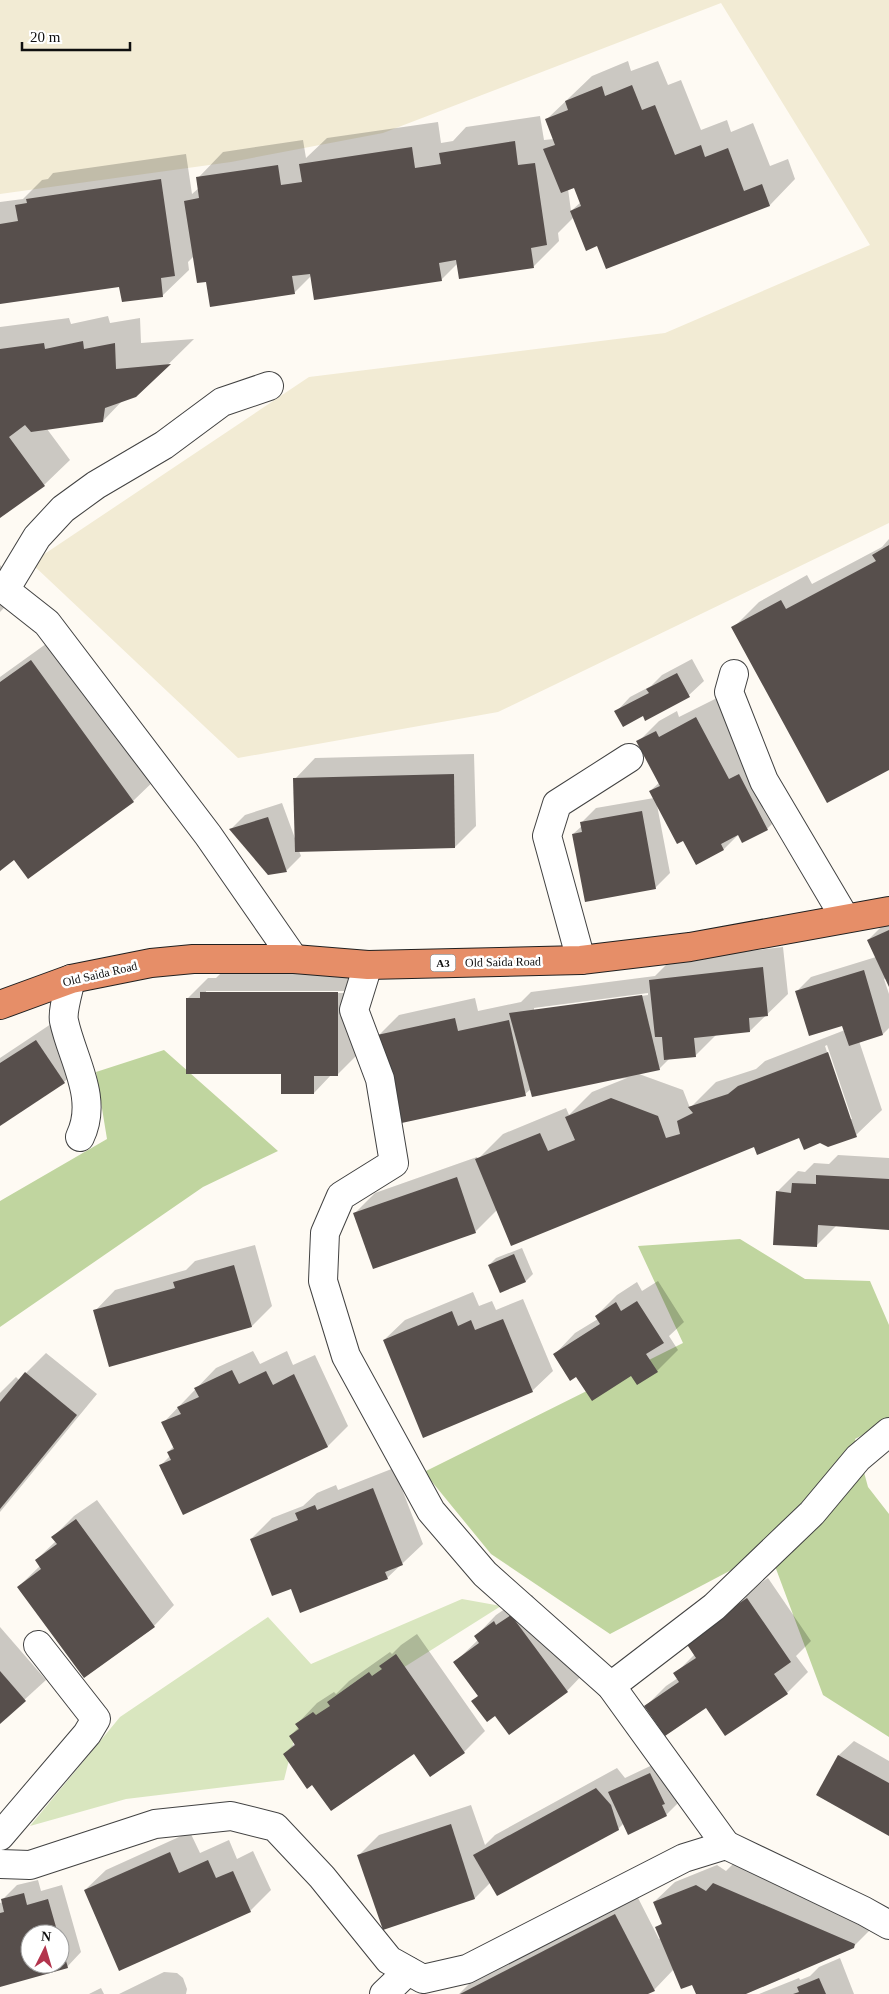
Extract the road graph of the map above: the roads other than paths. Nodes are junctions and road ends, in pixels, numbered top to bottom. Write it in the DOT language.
graph roads {
  1 [pos="269,386"];
  2 [pos="3,588"];
  3 [pos="734,674"];
  4 [pos="629,758"];
  5 [pos="889,911"];
  6 [pos="845,918"];
  7 [pos="294,959"];
  8 [pos="581,960"];
  9 [pos="368,965"];
  10 [pos="72,979"];
  11 [pos="0,1005"];
  12 [pos="80,1137"];
  13 [pos="889,1432"];
  14 [pos="38,1645"];
  15 [pos="612,1686"];
  16 [pos="0,1836"];
  17 [pos="726,1846"];
  18 [pos="0,1864"];
  19 [pos="889,1925"];
  20 [pos="419,1982"];
  21 [pos="384,1994"];
  1 -- 2 [label="street"];
  2 -- 7 [label="street"];
  3 -- 6 [label="street"];
  4 -- 8 [label="street"];
  5 -- 6 [label="highway, Old Saida Road / A3"];
  6 -- 8 [label="highway, Old Saida Road / A3"];
  7 -- 9 [label="highway, Old Saida Road / A3"];
  7 -- 10 [label="highway, Old Saida Road / A3"];
  8 -- 9 [label="highway, Old Saida Road / A3"];
  9 -- 15 [label="street"];
  10 -- 11 [label="highway, Old Saida Road / A3"];
  10 -- 12 [label="street"];
  13 -- 15 [label="street"];
  14 -- 16 [label="street"];
  15 -- 17 [label="street"];
  17 -- 19 [label="street"];
  17 -- 20 [label="street"];
  18 -- 20 [label="street"];
  20 -- 21 [label="street"];
}
